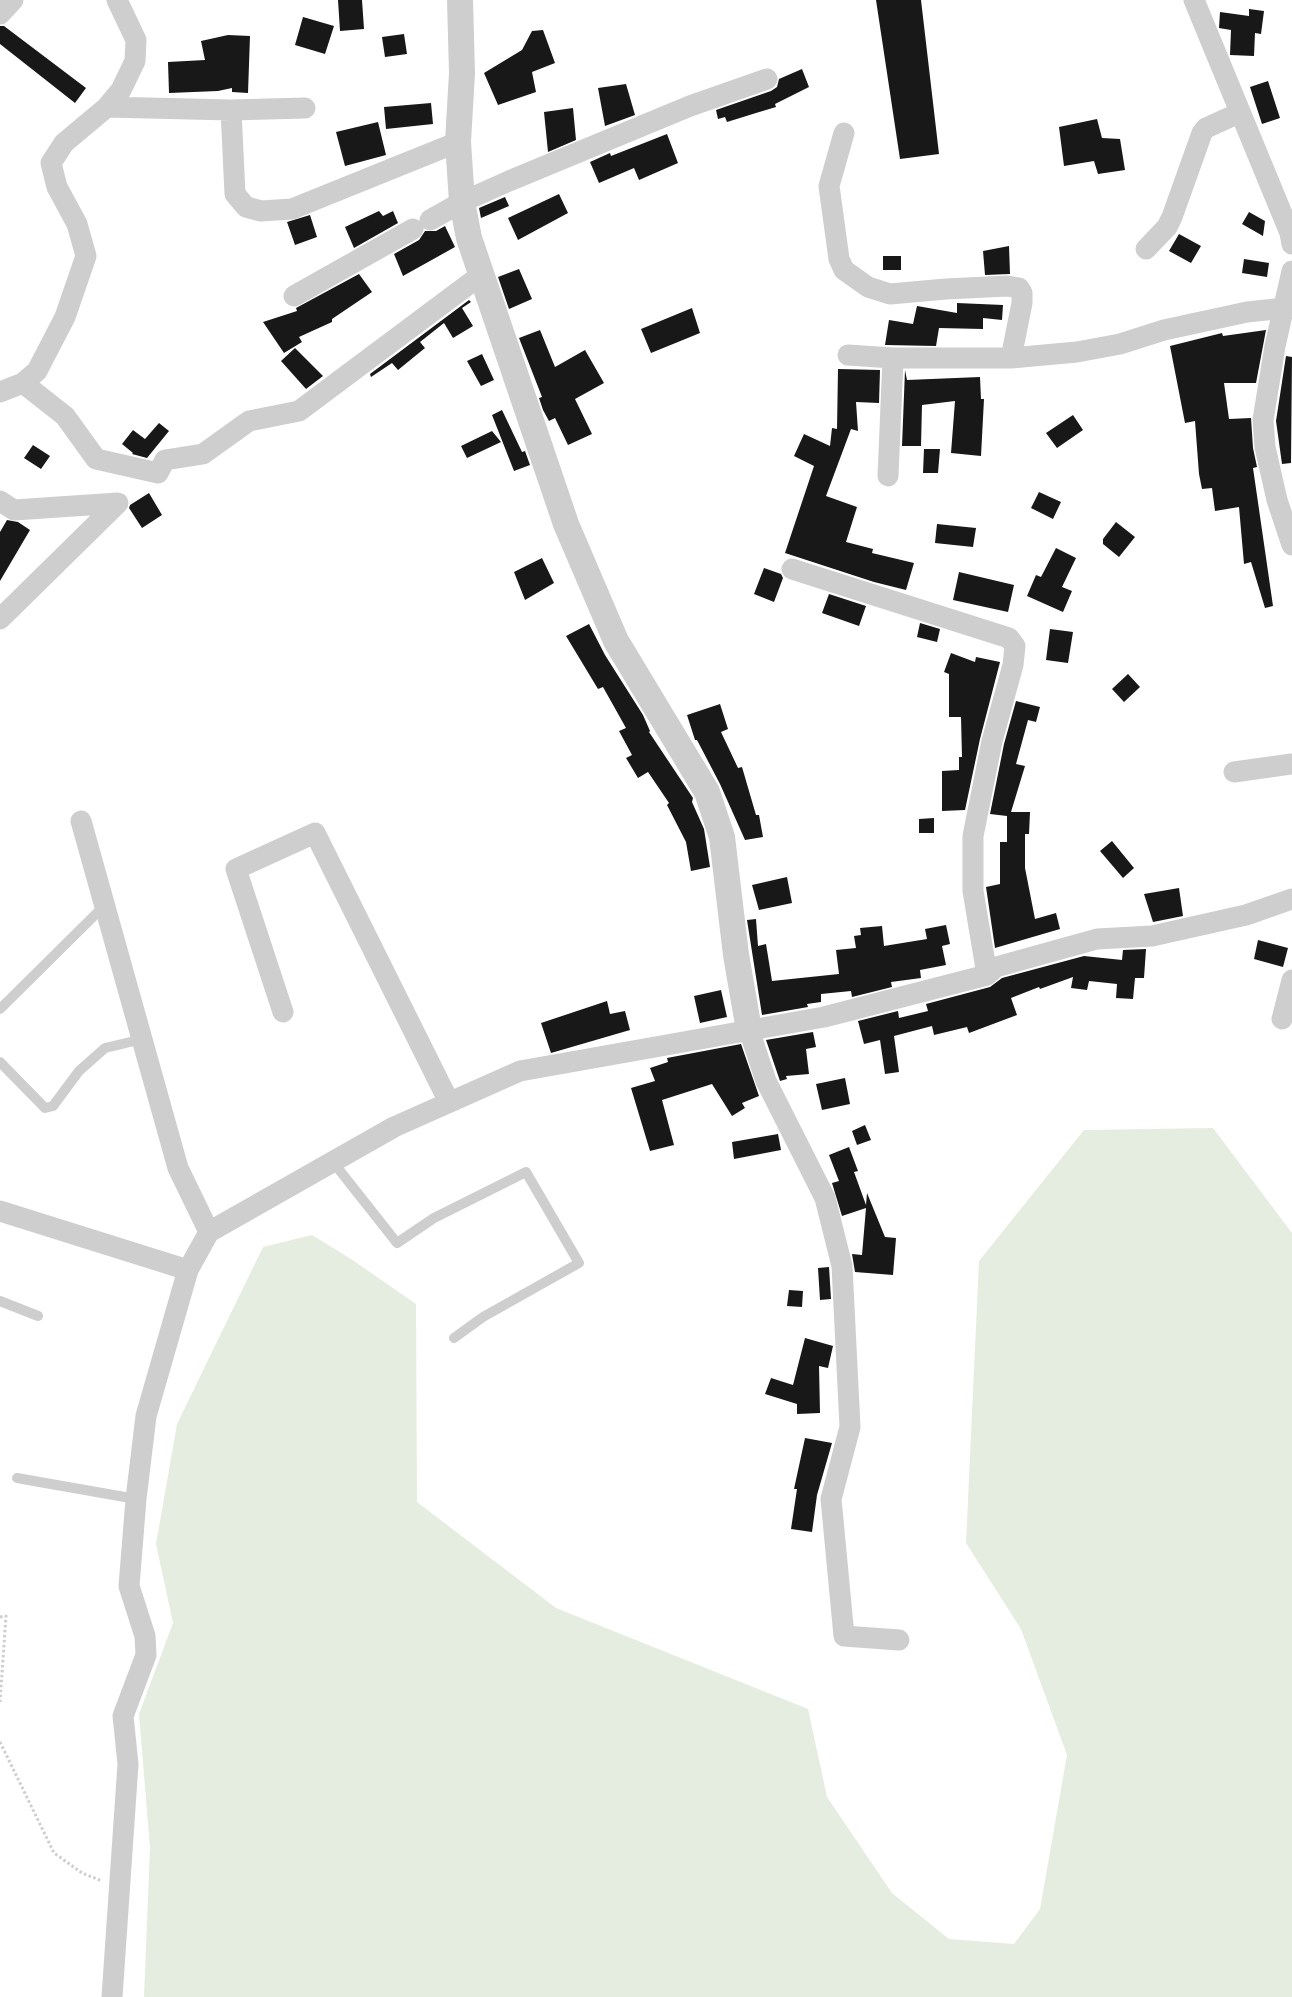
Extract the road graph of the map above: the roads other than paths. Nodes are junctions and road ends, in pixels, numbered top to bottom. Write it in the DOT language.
graph roads {
  1 [pos="13,0"];
  2 [pos="117,0"];
  3 [pos="460,0"];
  4 [pos="1194,0"];
  5 [pos="0,14"];
  6 [pos="767,79"];
  7 [pos="107,107"];
  8 [pos="305,108"];
  9 [pos="231,110"];
  10 [pos="1239,112"];
  11 [pos="844,133"];
  12 [pos="458,142"];
  13 [pos="462,202"];
  14 [pos="1292,244"];
  15 [pos="1146,249"];
  16 [pos="1292,271"];
  17 [pos="481,275"];
  18 [pos="294,296"];
  19 [pos="1285,308"];
  20 [pos="1283,346"];
  21 [pos="848,355"];
  22 [pos="893,358"];
  23 [pos="1011,358"];
  24 [pos="23,383"];
  25 [pos="0,392"];
  26 [pos="888,476"];
  27 [pos="0,501"];
  28 [pos="1292,545"];
  29 [pos="792,569"];
  30 [pos="0,619"];
  31 [pos="1292,764"];
  32 [pos="1234,772"];
  33 [pos="81,822"];
  34 [pos="1292,899"];
  35 [pos="104,906"];
  36 [pos="987,976"];
  37 [pos="1292,980"];
  38 [pos="0,1009"];
  39 [pos="284,1012"];
  40 [pos="1282,1019"];
  41 [pos="749,1030"];
  42 [pos="143,1039"];
  43 [pos="0,1062"];
  44 [pos="449,1102"];
  45 [pos="333,1162"];
  46 [pos="0,1211"];
  47 [pos="209,1232"];
  48 [pos="188,1270"];
  49 [pos="0,1301"];
  50 [pos="38,1316"];
  51 [pos="454,1338"];
  52 [pos="17,1478"];
  53 [pos="136,1499"];
  54 [pos="899,1640"];
  55 [pos="112,1997"];
  1 -- 5 [label="street"];
  2 -- 7 [label="street"];
  3 -- 12 [label="street"];
  4 -- 10 [label="street"];
  6 -- 13 [label="street"];
  7 -- 9 [label="street"];
  7 -- 24 [label="street"];
  8 -- 9 [label="street"];
  9 -- 12 [label="street"];
  10 -- 14 [label="street"];
  10 -- 15 [label="street"];
  11 -- 23 [label="street"];
  12 -- 13 [label="street"];
  13 -- 17 [label="street"];
  13 -- 18 [label="street"];
  16 -- 19 [label="street"];
  17 -- 24 [label="street"];
  17 -- 41 [label="street"];
  19 -- 20 [label="street"];
  19 -- 23 [label="street"];
  20 -- 28 [label="street"];
  21 -- 22 [label="street"];
  22 -- 23 [label="street"];
  22 -- 26 [label="street"];
  24 -- 25 [label="street"];
  27 -- 30 [label="street"];
  29 -- 36 [label="street"];
  31 -- 32 [label="street"];
  33 -- 35 [label="street"];
  34 -- 36 [label="street"];
  35 -- 38 [label="lane"];
  35 -- 42 [label="street"];
  36 -- 41 [label="street"];
  37 -- 40 [label="street"];
  39 -- 44 [label="street"];
  41 -- 44 [label="street"];
  41 -- 54 [label="street"];
  42 -- 43 [label="lane"];
  42 -- 47 [label="street"];
  44 -- 45 [label="street"];
  45 -- 47 [label="street"];
  45 -- 51 [label="lane"];
  46 -- 48 [label="street"];
  47 -- 48 [label="street"];
  48 -- 53 [label="street"];
  49 -- 50 [label="lane"];
  52 -- 53 [label="lane"];
  53 -- 55 [label="street"];
}
